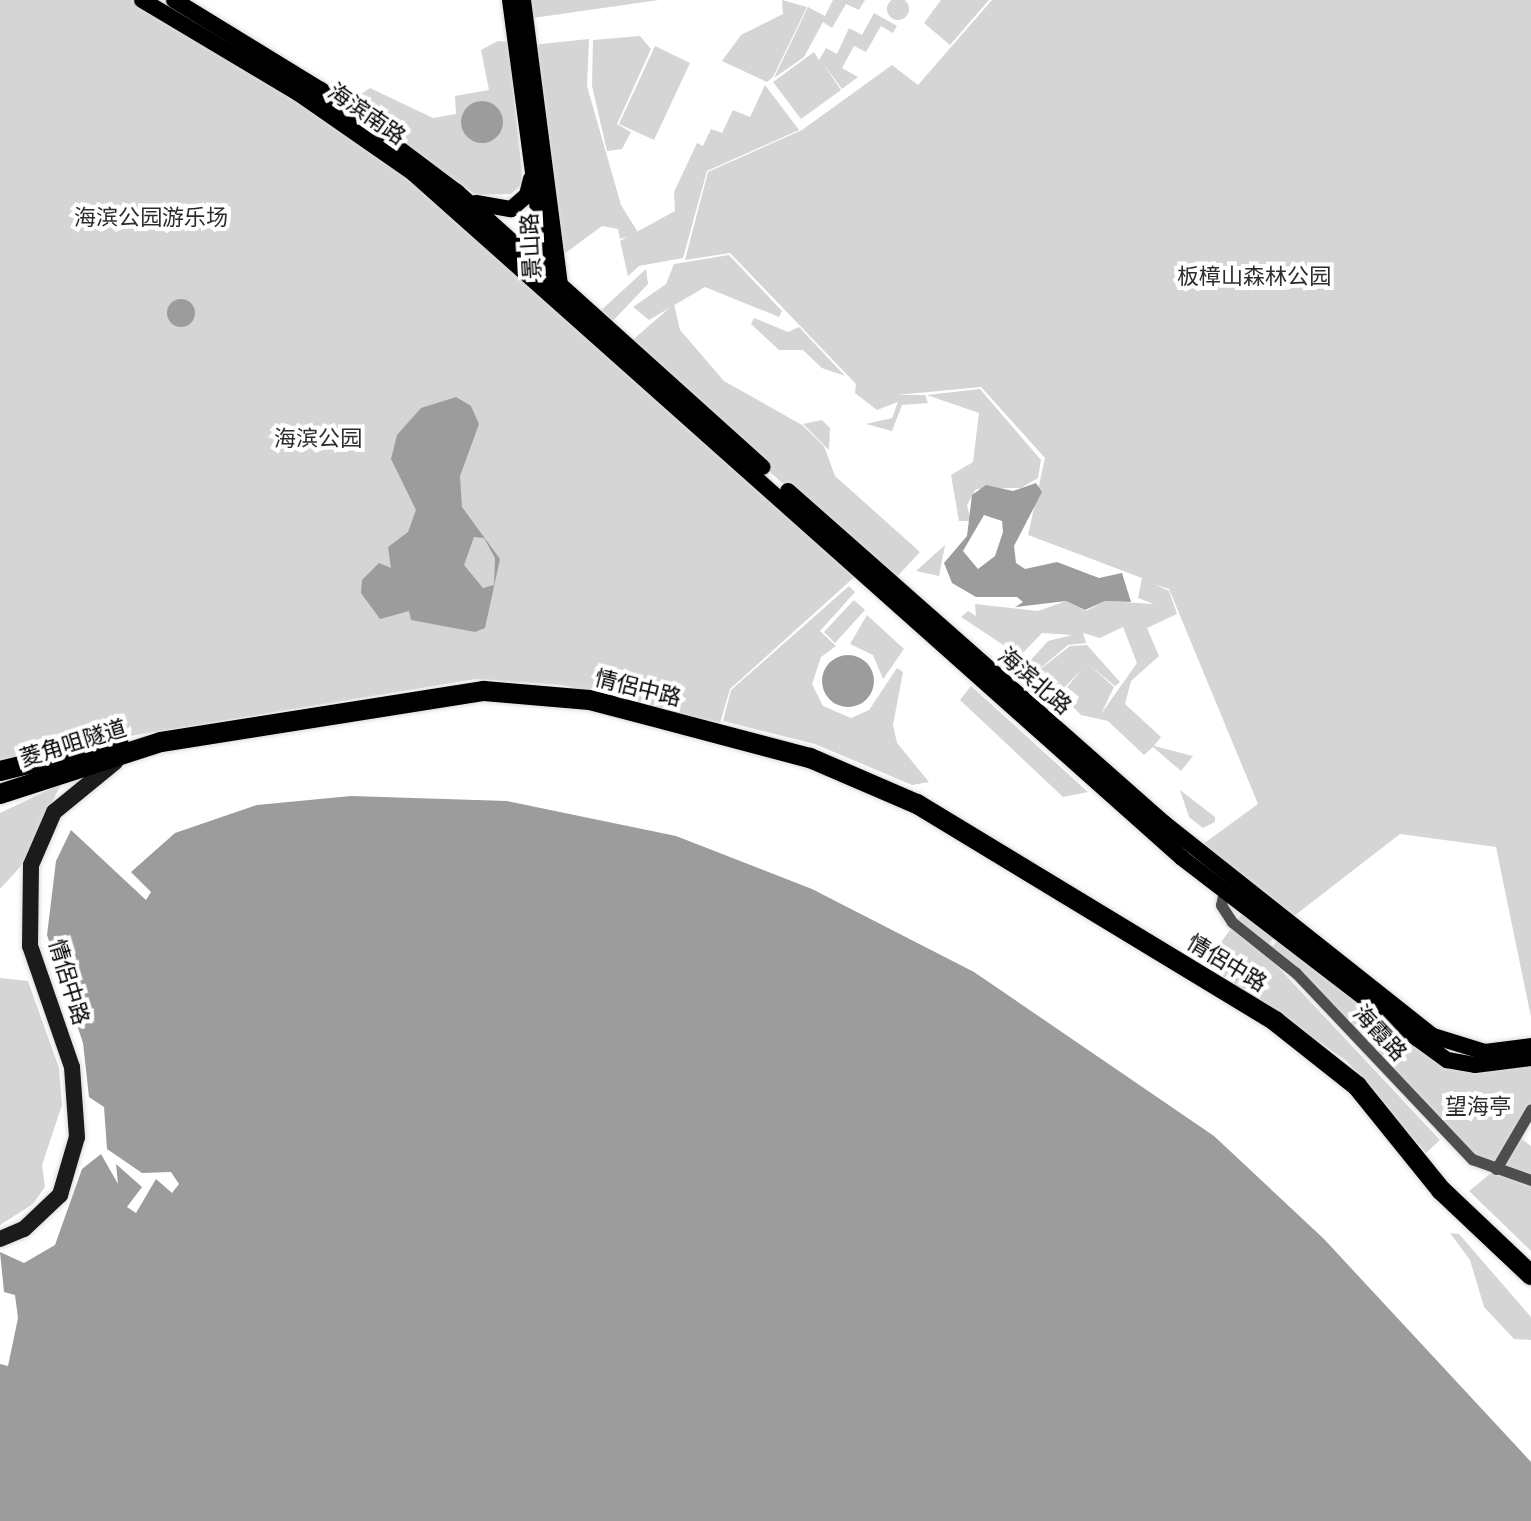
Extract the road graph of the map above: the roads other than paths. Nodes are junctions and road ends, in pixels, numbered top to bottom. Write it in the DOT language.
graph roads {
  1 [pos="142,0"];
  2 [pos="174,0"];
  3 [pos="510,0"];
  4 [pos="523,0"];
  5 [pos="533,170"];
  6 [pos="457,192"];
  7 [pos="552,283"];
  8 [pos="156,738"];
  9 [pos="0,771"];
  10 [pos="0,794"];
  11 [pos="1224,891"];
  12 [pos="1531,1046"];
  13 [pos="1531,1058"];
  14 [pos="1531,1109"];
  15 [pos="1496,1169"];
  16 [pos="1531,1180"];
  17 [pos="0,1239"];
  18 [pos="1531,1258"];
  19 [pos="1531,1275"];
  1 -- 7 [label="main road, 海滨南路"];
  2 -- 6 [label="main road, 海滨南路"];
  3 -- 5 [label="main road, 景山路"];
  4 -- 7 [label="main road, 景山路"];
  5 -- 6 [label="main road"];
  5 -- 7 [label="main road, 景山路"];
  6 -- 7 [label="main road, 海滨南路"];
  7 -- 11 [label="main road, 海滨北路"];
  7 -- 12 [label="main road, 海滨北路"];
  8 -- 9 [label="highway, 菱角咀隧道"];
  8 -- 10 [label="highway, 菱角咀隧道"];
  8 -- 17 [label="street, 情侶中路"];
  8 -- 18 [label="highway, 情侶中路"];
  8 -- 19 [label="highway, 情侶中路"];
  11 -- 13 [label="main road, 海滨北路"];
  11 -- 15 [label="street, 海霞路"];
  14 -- 15 [label="street"];
  15 -- 16 [label="street, 海霞路"];
}
